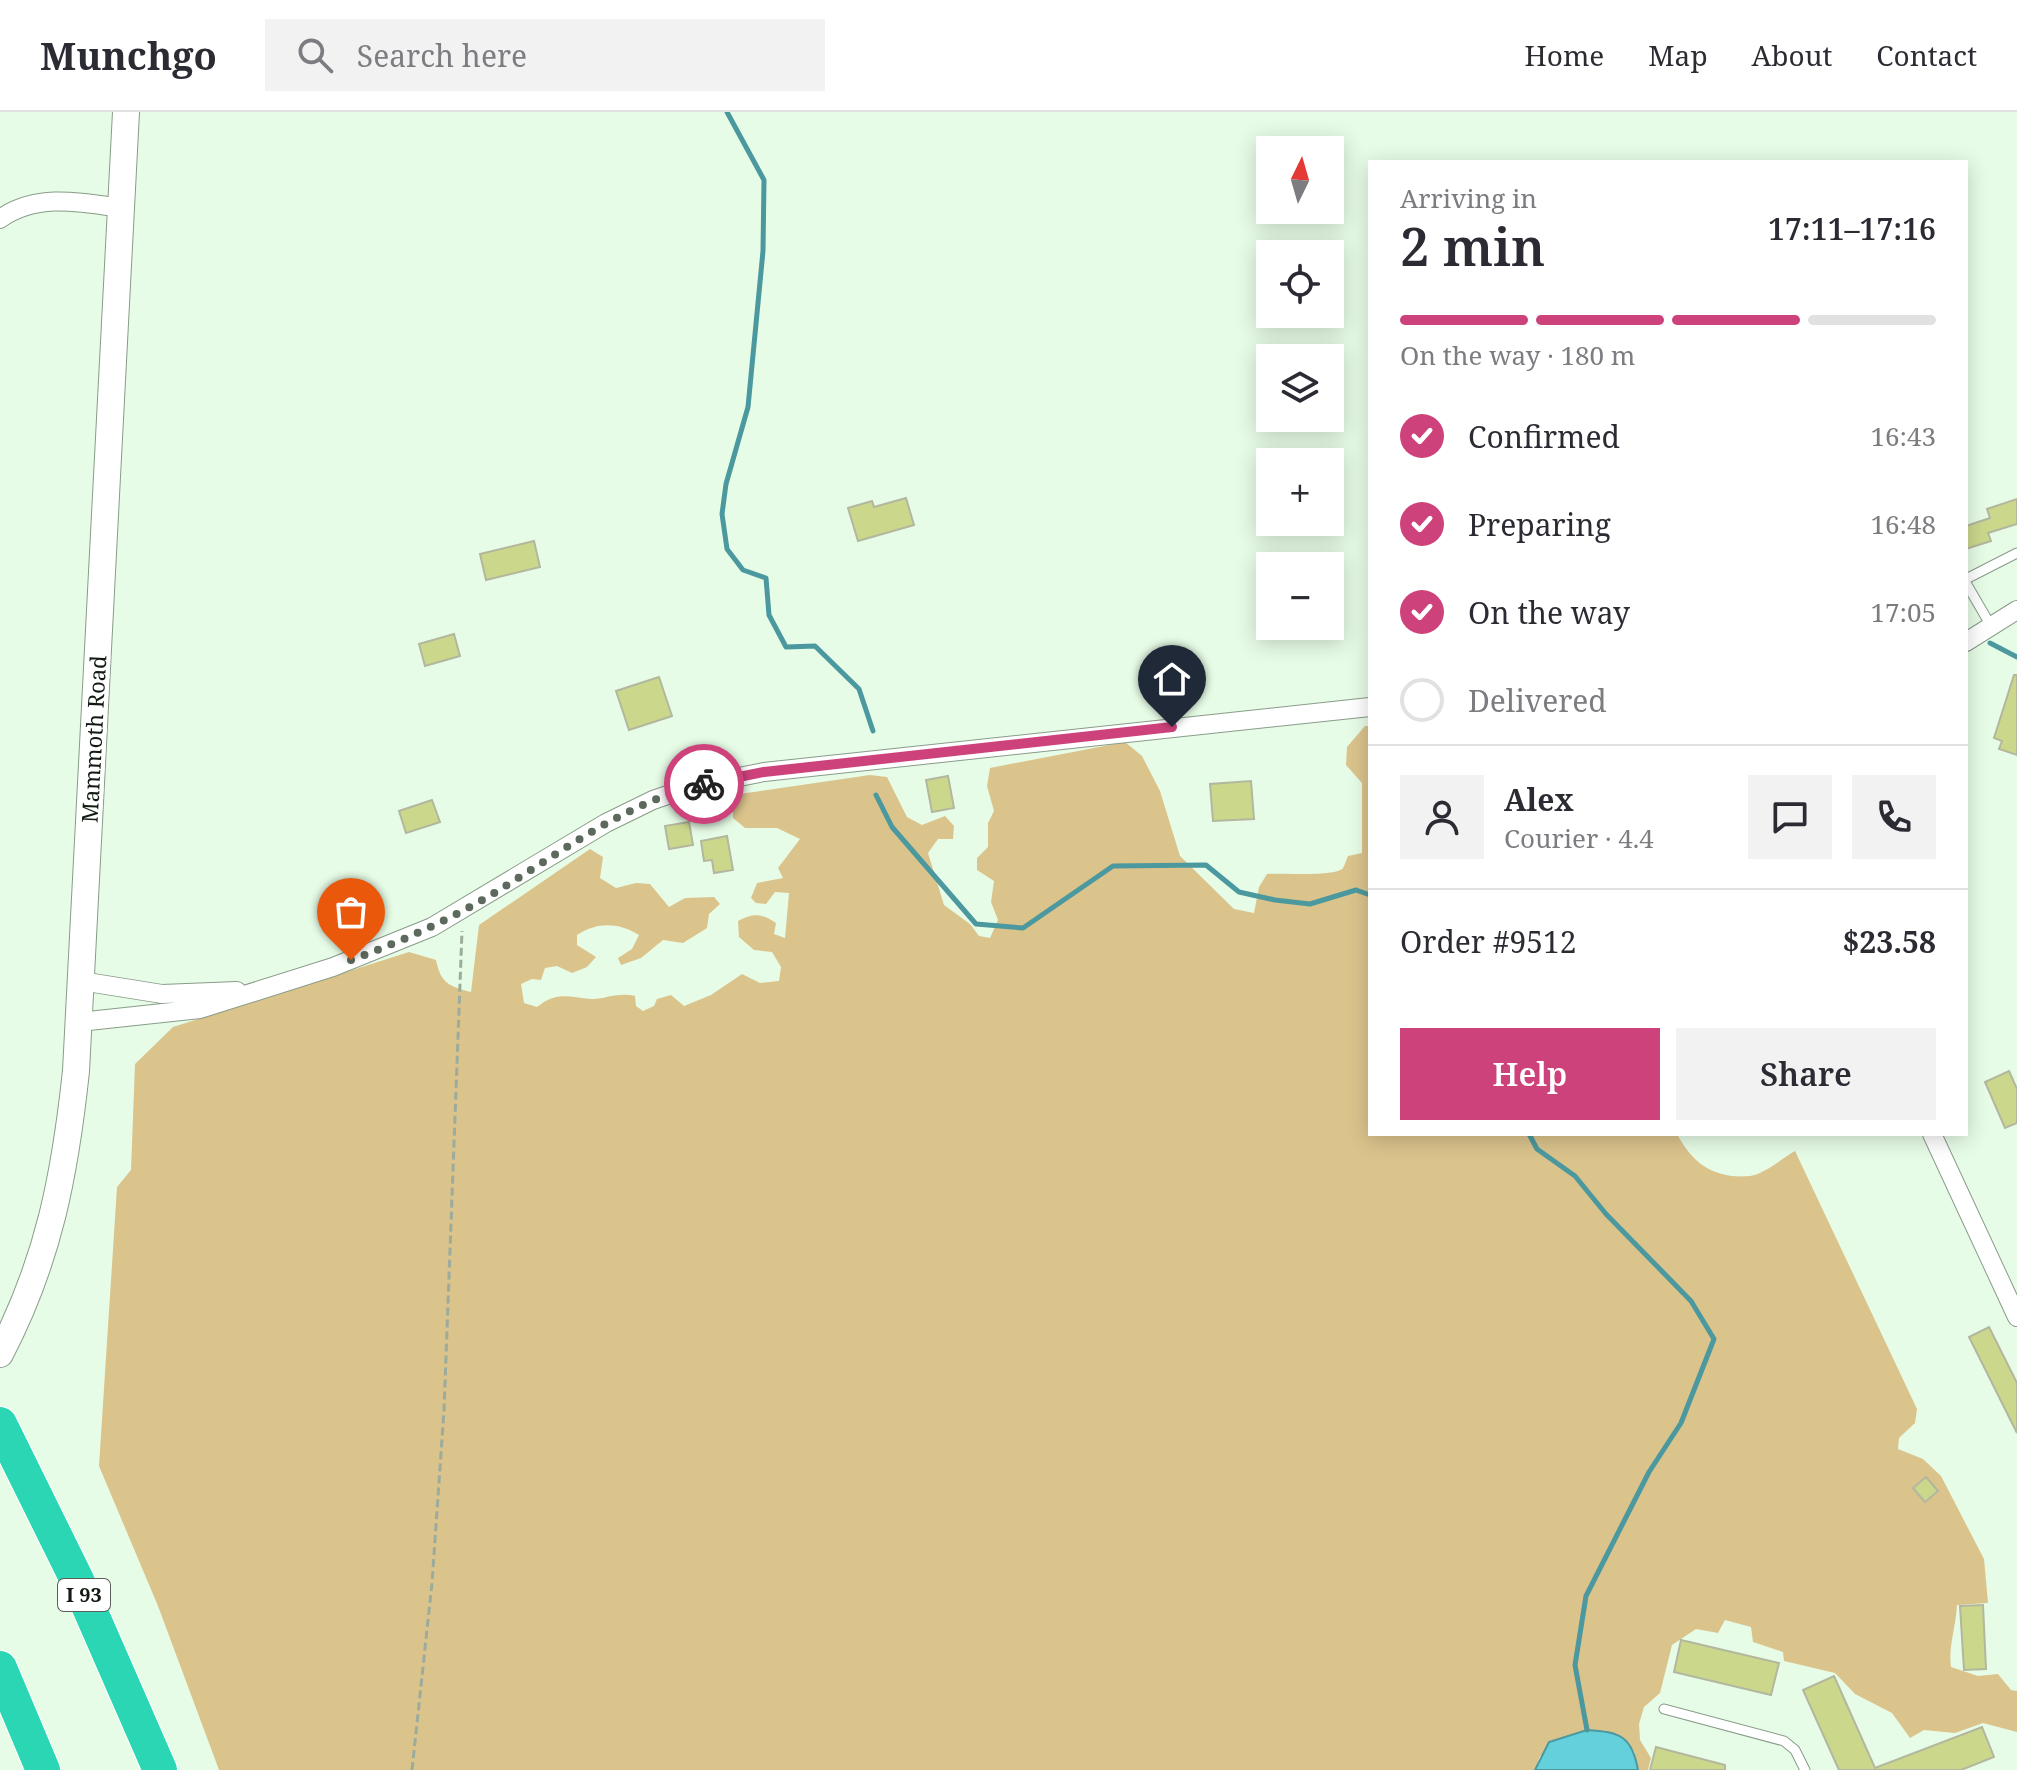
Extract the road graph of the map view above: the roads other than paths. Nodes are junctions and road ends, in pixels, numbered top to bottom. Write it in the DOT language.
graph roads {
  1 [pos="126,112"];
  2 [pos="121,208"];
  3 [pos="0,219"];
  4 [pos="2017,553"];
  5 [pos="1968,580"];
  6 [pos="1968,585"];
  7 [pos="2017,610"];
  8 [pos="1991,626"];
  9 [pos="1968,641"];
  10 [pos="1368,707"];
  11 [pos="81,981"];
  12 [pos="259,989"];
  13 [pos="79,1022"];
  14 [pos="1933,1136"];
  15 [pos="2017,1317"];
  16 [pos="5,1344"];
  17 [pos="0,1424"];
  18 [pos="0,1668"];
  19 [pos="1664,1709"];
  20 [pos="43,1770"];
  21 [pos="160,1770"];
  22 [pos="1805,1770"];
  1 -- 2 [label="main road, Mammoth Road"];
  2 -- 3 [label="street"];
  2 -- 11 [label="main road, Mammoth Road"];
  4 -- 5 [label="lane"];
  6 -- 8 [label="lane"];
  7 -- 8 [label="street"];
  8 -- 9 [label="street"];
  10 -- 12 [label="street"];
  11 -- 12 [label="street"];
  11 -- 13 [label="main road, Mammoth Road"];
  12 -- 13 [label="street"];
  13 -- 16 [label="main road, Mammoth Road"];
  14 -- 15 [label="street"];
  17 -- 21 [label="highway, I 93"];
  18 -- 20 [label="highway"];
  19 -- 22 [label="lane"];
}
